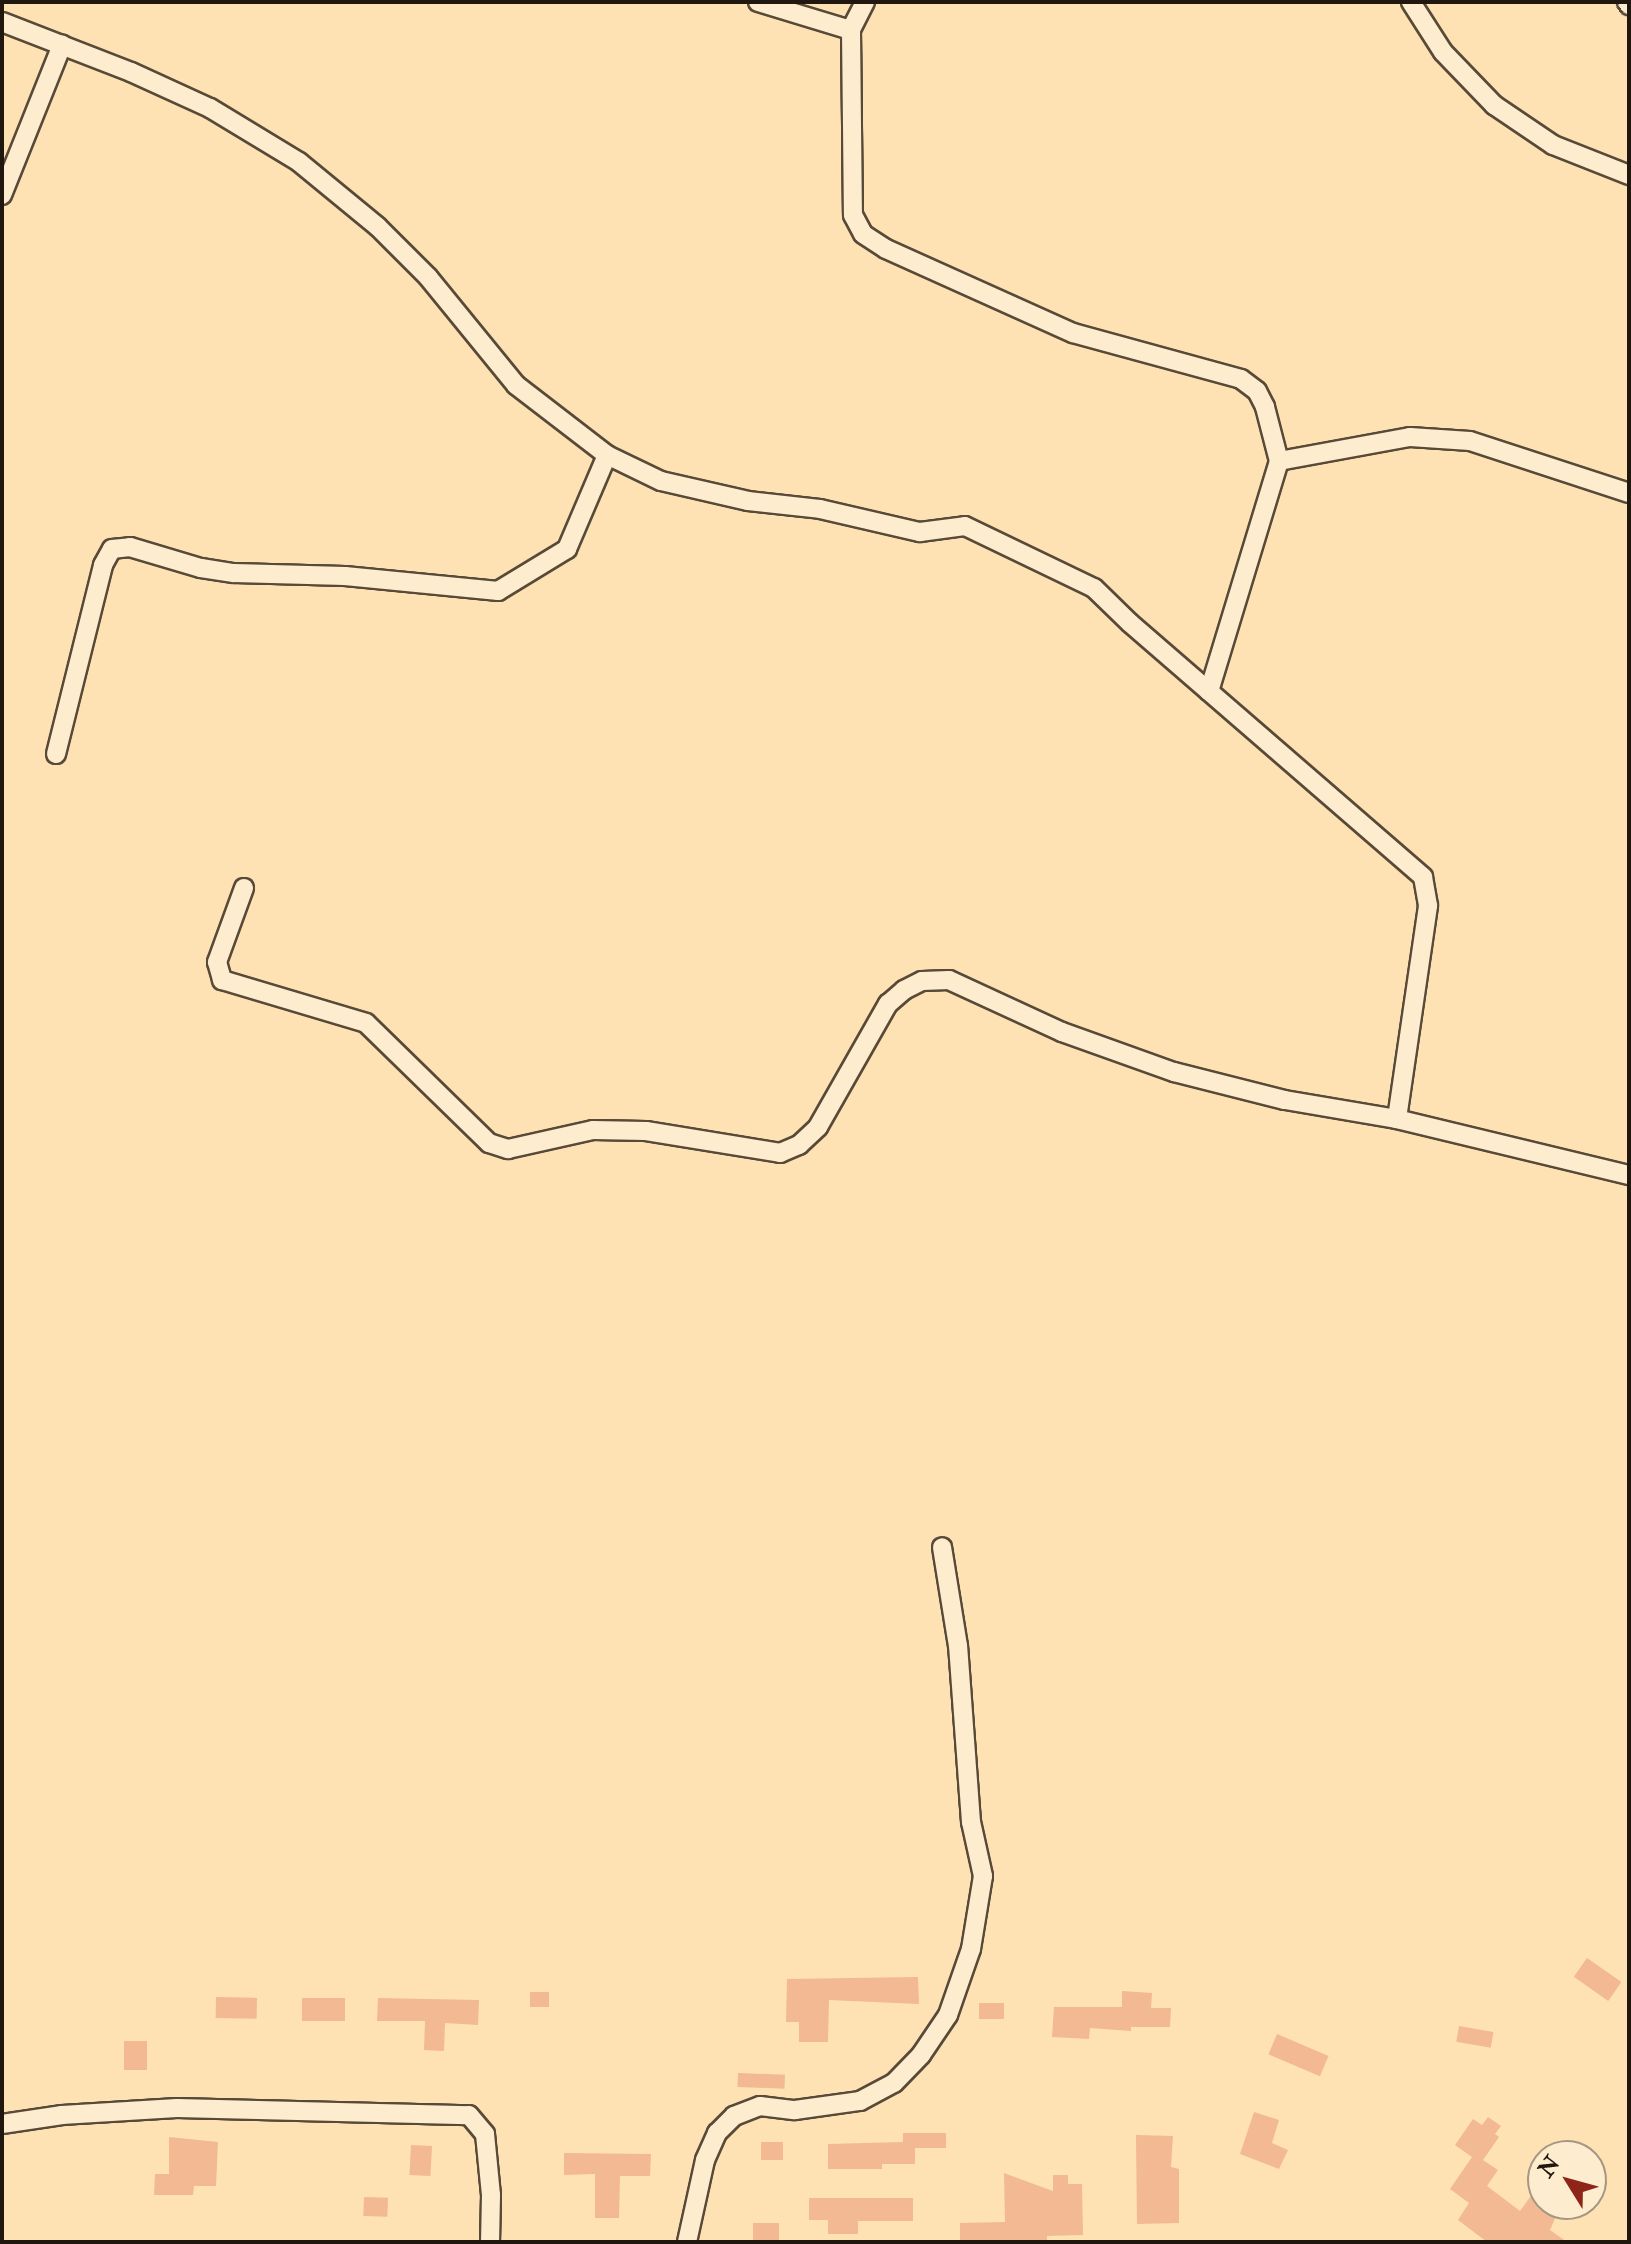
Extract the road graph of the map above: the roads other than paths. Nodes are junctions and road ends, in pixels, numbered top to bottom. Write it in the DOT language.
graph roads {
  1 [pos="758,2"];
  2 [pos="865,2"];
  3 [pos="1411,2"];
  4 [pos="2,22"];
  5 [pos="851,30"];
  6 [pos="62,45"];
  7 [pos="1629,175"];
  8 [pos="2,195"];
  9 [pos="607,455"];
  10 [pos="1279,461"];
  11 [pos="1629,493"];
  12 [pos="1209,692"];
  13 [pos="56,754"];
  14 [pos="244,888"];
  15 [pos="1397,1119"];
  16 [pos="1629,1175"];
  17 [pos="942,1547"];
  18 [pos="2,2124"];
  19 [pos="490,2242"];
  20 [pos="687,2242"];
  1 -- 5 [label="street"];
  2 -- 5 [label="street"];
  3 -- 7 [label="street"];
  4 -- 6 [label="street"];
  5 -- 10 [label="street"];
  6 -- 8 [label="street"];
  6 -- 9 [label="street"];
  9 -- 12 [label="street"];
  9 -- 13 [label="street"];
  10 -- 11 [label="street"];
  10 -- 12 [label="street"];
  12 -- 15 [label="street"];
  14 -- 15 [label="street"];
  15 -- 16 [label="street"];
  17 -- 20 [label="street"];
  18 -- 19 [label="street"];
}
